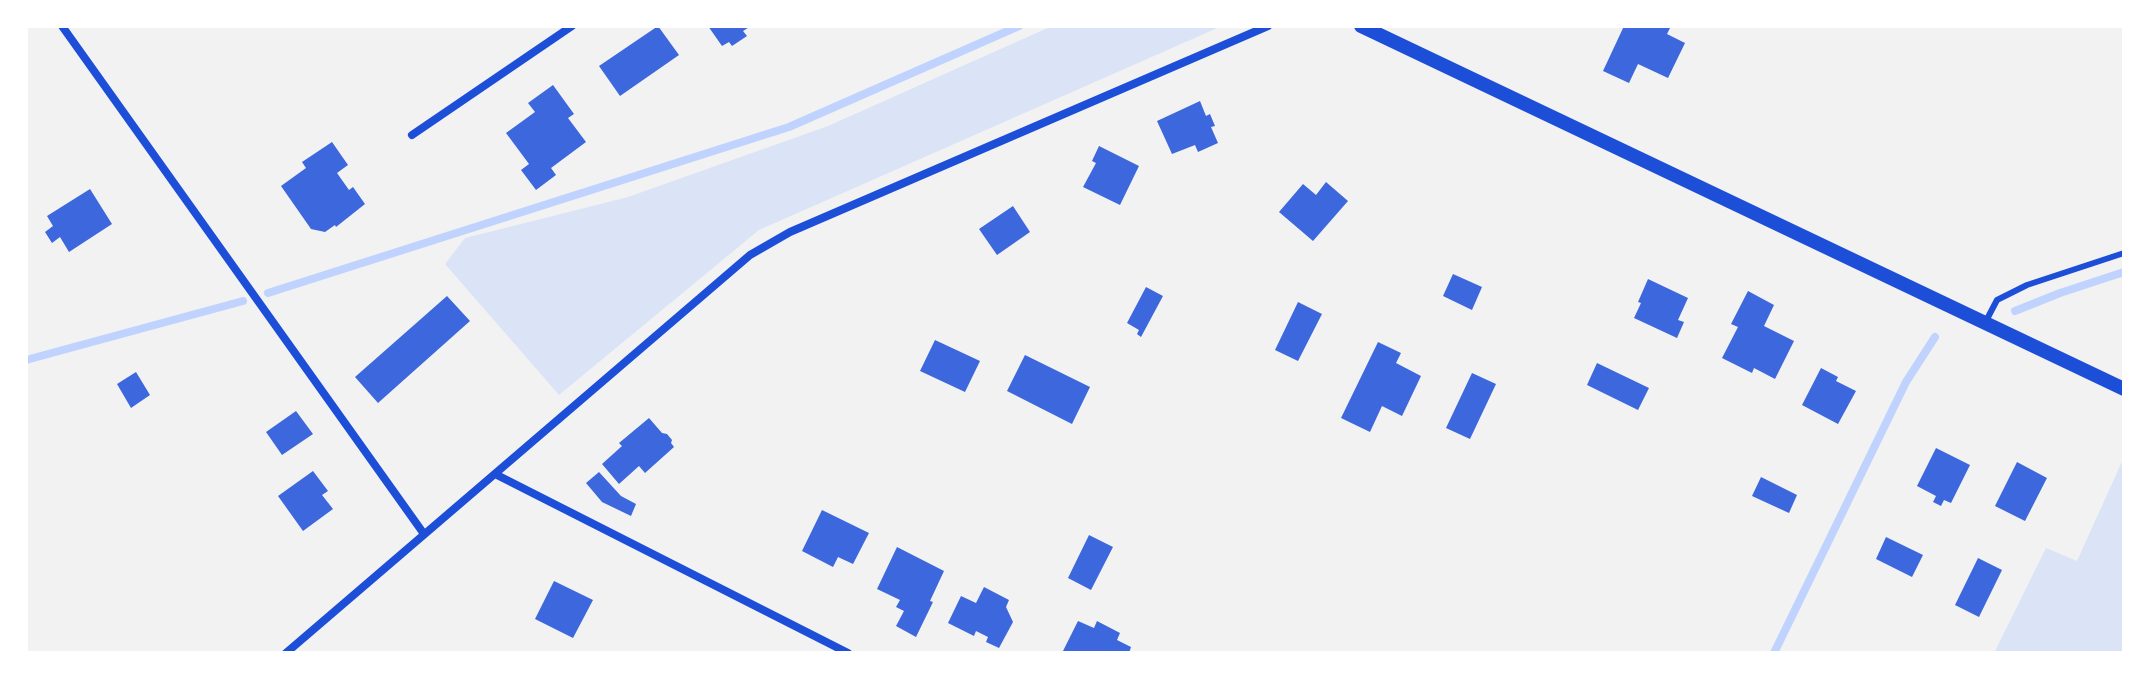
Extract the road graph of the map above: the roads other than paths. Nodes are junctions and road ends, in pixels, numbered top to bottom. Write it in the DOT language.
graph roads {
  1 [pos="62,26"];
  2 [pos="572,26"];
  3 [pos="1268,26"];
  4 [pos="1361,26"];
  5 [pos="412,135"];
  6 [pos="2124,253"];
  7 [pos="1984,325"];
  8 [pos="2124,389"];
  9 [pos="495,474"];
  10 [pos="424,534"];
  11 [pos="286,653"];
  12 [pos="848,653"];
  1 -- 10 [label="street"];
  2 -- 5 [label="street"];
  3 -- 9 [label="street"];
  4 -- 7 [label="street"];
  6 -- 7 [label="lane"];
  7 -- 8 [label="street"];
  9 -- 10 [label="street"];
  9 -- 12 [label="street"];
  10 -- 11 [label="street"];
}
